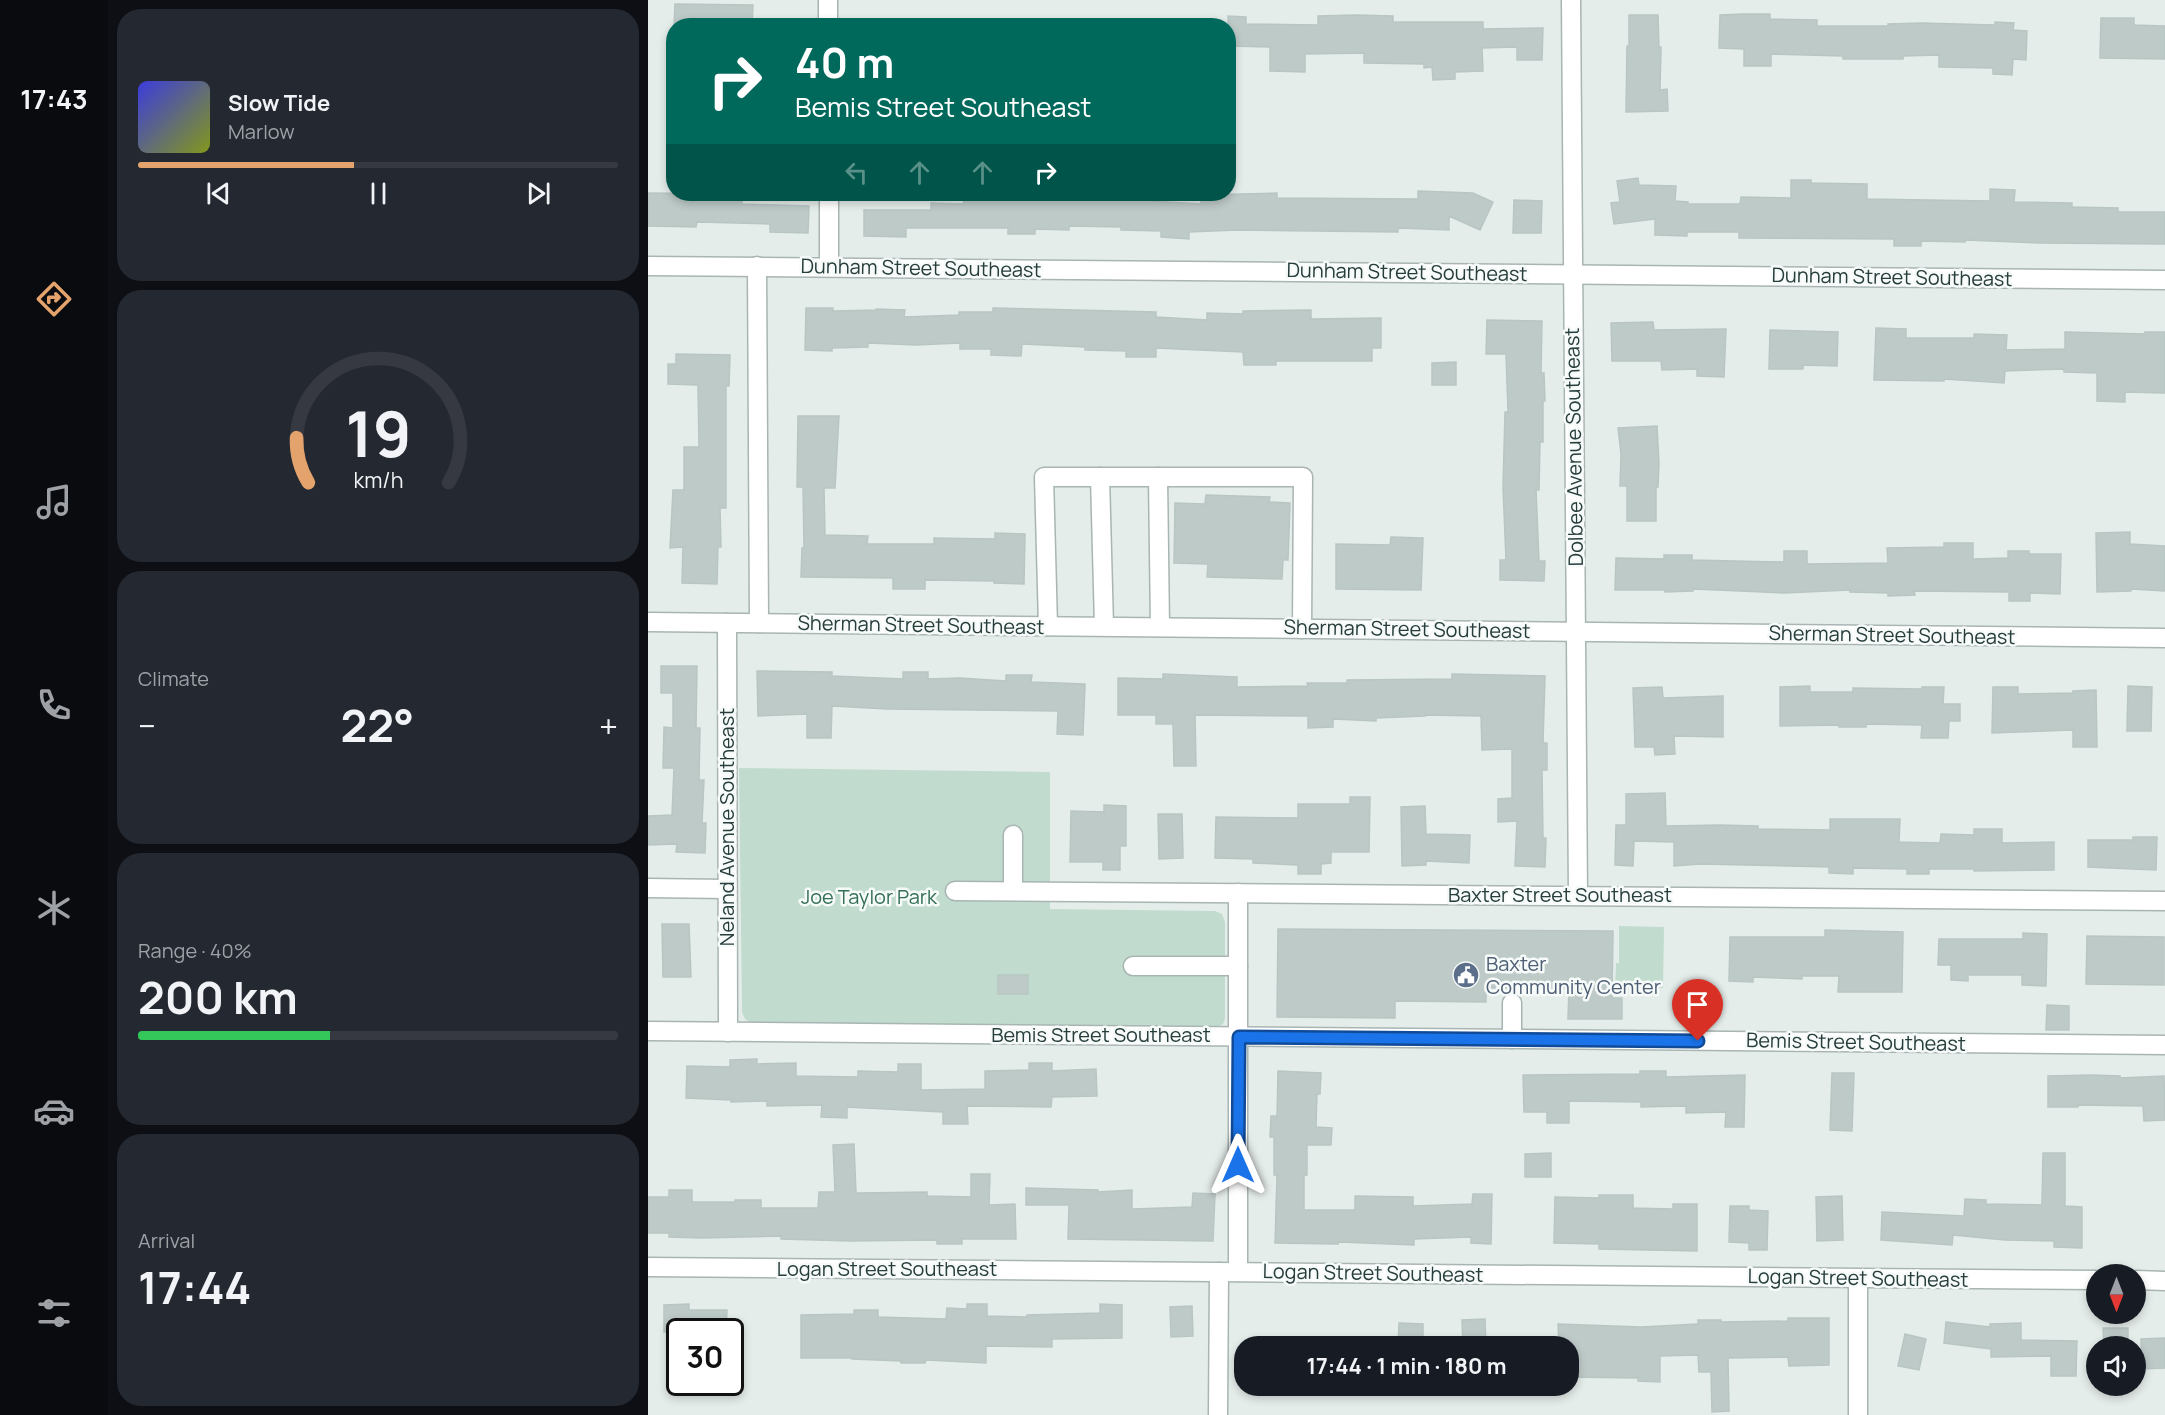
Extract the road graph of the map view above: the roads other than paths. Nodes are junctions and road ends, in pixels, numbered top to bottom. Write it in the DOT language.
graph roads {
  1 [pos="828,0"];
  2 [pos="1571,0"];
  3 [pos="828,18"];
  4 [pos="829,201"];
  5 [pos="648,266"];
  6 [pos="757,266"];
  7 [pos="829,267"];
  8 [pos="1573,274"];
  9 [pos="2165,280"];
  10 [pos="1100,477"];
  11 [pos="1158,477"];
  12 [pos="648,622"];
  13 [pos="727,623"];
  14 [pos="759,623"];
  15 [pos="1048,626"];
  16 [pos="1104,626"];
  17 [pos="1160,627"];
  18 [pos="1302,628"];
  19 [pos="1576,631"];
  20 [pos="2165,638"];
  21 [pos="1013,835"];
  22 [pos="648,888"];
  23 [pos="727,889"];
  24 [pos="955,891"];
  25 [pos="1013,891"];
  26 [pos="1238,893"];
  27 [pos="1578,895"];
  28 [pos="2165,901"];
  29 [pos="1132,966"];
  30 [pos="1238,966"];
  31 [pos="1512,1004"];
  32 [pos="648,1031"];
  33 [pos="728,1032"];
  34 [pos="1239,1037"];
  35 [pos="1512,1039"];
  36 [pos="2165,1046"];
  37 [pos="648,1268"];
  38 [pos="1219,1272"];
  39 [pos="1238,1272"];
  40 [pos="1858,1279"];
  41 [pos="2086,1280"];
  42 [pos="2146,1280"];
  43 [pos="2165,1281"];
  44 [pos="1218,1415"];
  45 [pos="1858,1415"];
  1 -- 3 [label="street"];
  2 -- 8 [label="street, Dolbee Avenue Southeast"];
  4 -- 7 [label="street"];
  5 -- 6 [label="street, Dunham Street Southeast"];
  6 -- 7 [label="street, Dunham Street Southeast"];
  6 -- 14 [label="street"];
  7 -- 8 [label="street, Dunham Street Southeast"];
  8 -- 9 [label="street, Dunham Street Southeast"];
  8 -- 19 [label="street, Dolbee Avenue Southeast"];
  10 -- 11 [label="street"];
  10 -- 15 [label="street"];
  10 -- 16 [label="street"];
  11 -- 17 [label="street"];
  11 -- 18 [label="street"];
  12 -- 13 [label="street, Sherman Street Southeast"];
  13 -- 14 [label="street, Sherman Street Southeast"];
  13 -- 23 [label="street, Neland Avenue Southeast"];
  14 -- 15 [label="street, Sherman Street Southeast"];
  15 -- 16 [label="street, Sherman Street Southeast"];
  16 -- 17 [label="street, Sherman Street Southeast"];
  17 -- 18 [label="street, Sherman Street Southeast"];
  18 -- 19 [label="street, Sherman Street Southeast"];
  19 -- 20 [label="street, Sherman Street Southeast"];
  19 -- 27 [label="street, Dolbee Avenue Southeast"];
  21 -- 25 [label="street"];
  22 -- 23 [label="street"];
  23 -- 33 [label="street, Neland Avenue Southeast"];
  24 -- 25 [label="street, Baxter Street Southeast"];
  25 -- 26 [label="street, Baxter Street Southeast"];
  26 -- 27 [label="street, Baxter Street Southeast"];
  26 -- 30 [label="street"];
  27 -- 28 [label="street, Baxter Street Southeast"];
  29 -- 30 [label="street"];
  30 -- 34 [label="street"];
  31 -- 35 [label="street"];
  32 -- 33 [label="street, Bemis Street Southeast"];
  33 -- 34 [label="street, Bemis Street Southeast"];
  34 -- 35 [label="street, Bemis Street Southeast"];
  34 -- 39 [label="street"];
  35 -- 36 [label="street, Bemis Street Southeast"];
  37 -- 38 [label="street, Logan Street Southeast"];
  38 -- 39 [label="street, Logan Street Southeast"];
  38 -- 44 [label="street"];
  39 -- 40 [label="street, Logan Street Southeast"];
  40 -- 41 [label="street, Logan Street Southeast"];
  40 -- 45 [label="street"];
  42 -- 43 [label="street"];
}
